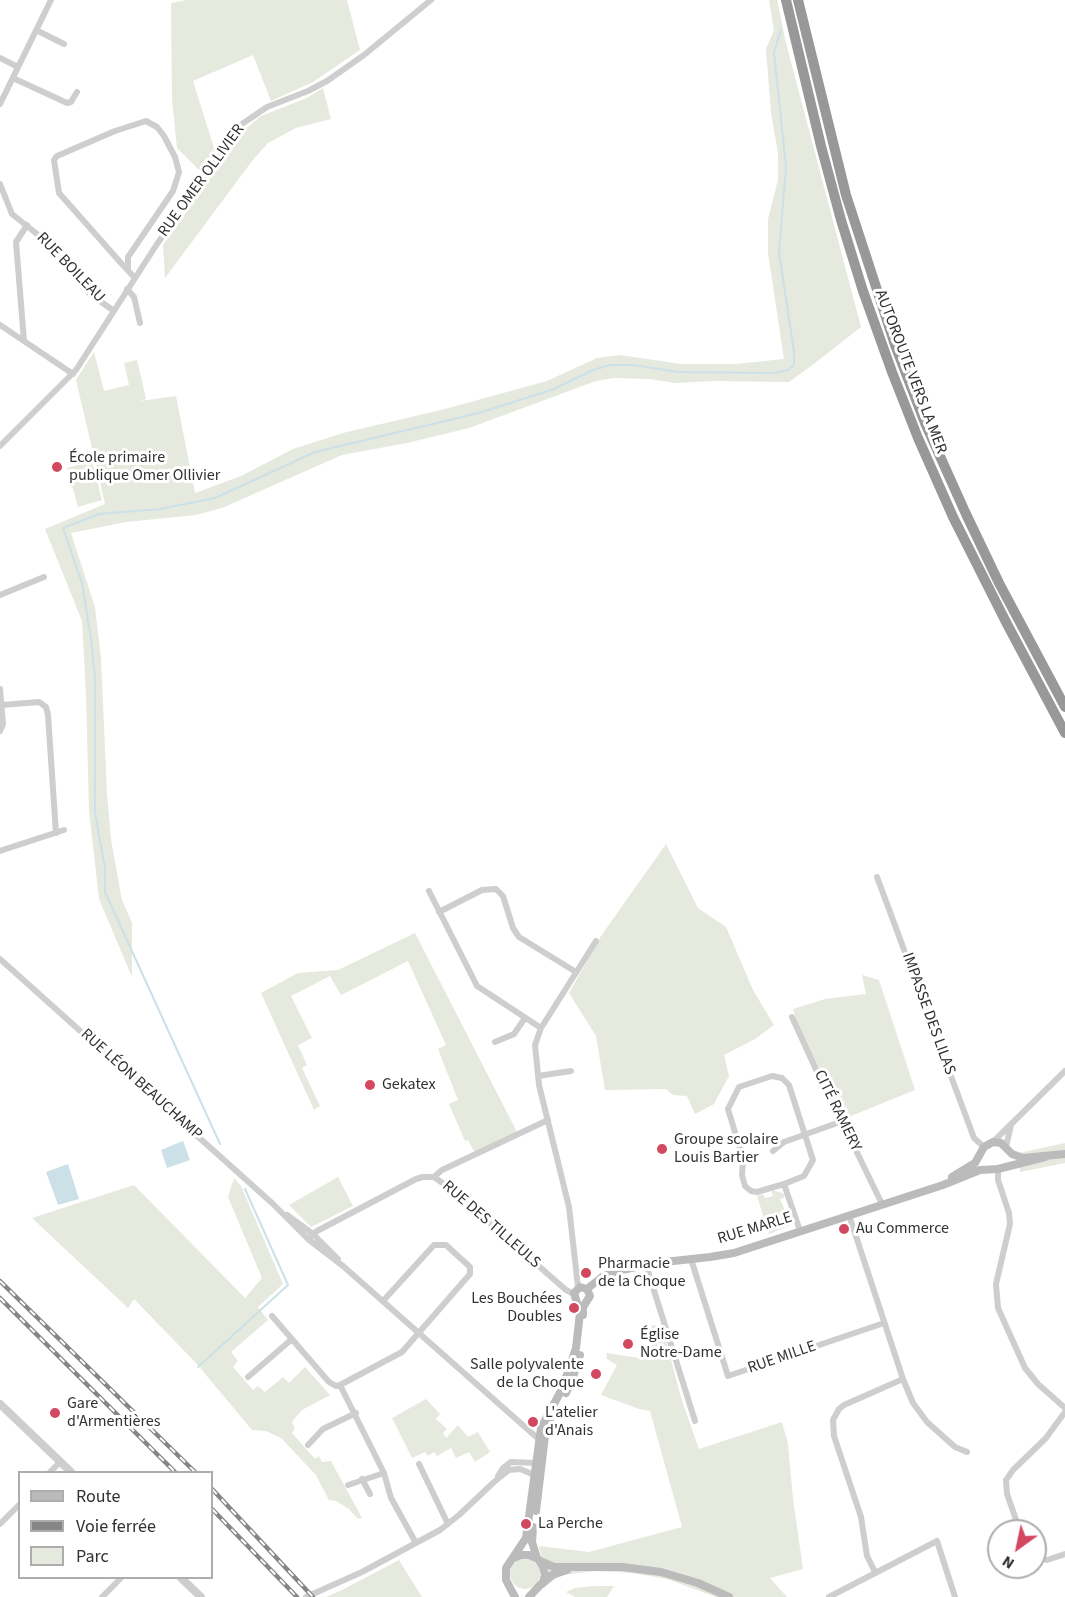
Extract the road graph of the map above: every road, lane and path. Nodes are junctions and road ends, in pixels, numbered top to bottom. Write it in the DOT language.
graph roads {
  1 [pos="51,0"];
  2 [pos="431,0"];
  3 [pos="786,0"];
  4 [pos="798,0"];
  5 [pos="36,30"];
  6 [pos="64,44"];
  7 [pos="0,58"];
  8 [pos="18,67"];
  9 [pos="13,78"];
  10 [pos="77,92"];
  11 [pos="0,104"];
  12 [pos="0,184"];
  13 [pos="27,225"];
  14 [pos="128,270"];
  15 [pos="135,278"];
  16 [pos="127,289"];
  17 [pos="114,311"];
  18 [pos="140,323"];
  19 [pos="0,325"];
  20 [pos="24,341"];
  21 [pos="73,374"];
  22 [pos="0,446"];
  23 [pos="44,577"];
  24 [pos="0,595"];
  25 [pos="0,690"];
  26 [pos="2,705"];
  27 [pos="1065,707"];
  28 [pos="0,731"];
  29 [pos="1065,733"];
  30 [pos="64,830"];
  31 [pos="56,833"];
  32 [pos="0,851"];
  33 [pos="877,877"];
  34 [pos="429,891"];
  35 [pos="439,912"];
  36 [pos="596,941"];
  37 [pos="0,959"];
  38 [pos="576,972"];
  39 [pos="792,1017"];
  40 [pos="525,1018"];
  41 [pos="541,1028"];
  42 [pos="495,1042"];
  43 [pos="571,1071"];
  44 [pos="1065,1071"];
  45 [pos="538,1076"];
  46 [pos="548,1120"];
  47 [pos="840,1122"];
  48 [pos="1013,1122"];
  49 [pos="805,1134"];
  50 [pos="993,1142"];
  51 [pos="1007,1148"];
  52 [pos="983,1150"];
  53 [pos="773,1151"];
  54 [pos="1065,1154"];
  55 [pos="1045,1157"];
  56 [pos="997,1168"];
  57 [pos="434,1177"];
  58 [pos="784,1184"];
  59 [pos="932,1188"];
  60 [pos="882,1204"];
  61 [pos="849,1215"];
  62 [pos="800,1231"];
  63 [pos="311,1236"];
  64 [pos="691,1259"];
  65 [pos="646,1265"];
  66 [pos="579,1293"];
  67 [pos="383,1301"];
  68 [pos="272,1316"];
  69 [pos="884,1323"];
  70 [pos="418,1333"];
  71 [pos="292,1339"];
  72 [pos="248,1377"];
  73 [pos="903,1379"];
  74 [pos="340,1385"];
  75 [pos="0,1404"];
  76 [pos="1065,1410"];
  77 [pos="356,1413"];
  78 [pos="695,1421"];
  79 [pos="542,1442"];
  80 [pos="308,1445"];
  81 [pos="967,1452"];
  82 [pos="60,1462"];
  83 [pos="539,1463"];
  84 [pos="419,1464"];
  85 [pos="52,1471"];
  86 [pos="69,1471"];
  87 [pos="384,1473"];
  88 [pos="537,1476"];
  89 [pos="362,1479"];
  90 [pos="494,1482"];
  91 [pos="348,1485"];
  92 [pos="370,1494"];
  93 [pos="18,1506"];
  94 [pos="1016,1519"];
  95 [pos="0,1524"];
  96 [pos="448,1524"];
  97 [pos="416,1543"];
  98 [pos="1065,1554"];
  99 [pos="513,1559"];
  100 [pos="538,1560"];
  101 [pos="1047,1560"];
  102 [pos="579,1567"];
  103 [pos="875,1572"];
  104 [pos="120,1579"];
  105 [pos="182,1579"];
  106 [pos="510,1586"];
  107 [pos="535,1591"];
  108 [pos="102,1597"];
  109 [pos="201,1597"];
  110 [pos="306,1597"];
  111 [pos="515,1597"];
  112 [pos="729,1597"];
  113 [pos="829,1597"];
  114 [pos="955,1597"];
  1 -- 5 [label="street"];
  2 -- 15 [label="street, RUE OMER OLLIVIER"];
  3 -- 29 [label="highway, AUTOROUTE VERS LA MER"];
  4 -- 27 [label="highway"];
  5 -- 6 [label="street"];
  5 -- 8 [label="street"];
  7 -- 8 [label="street"];
  8 -- 9 [label="street"];
  9 -- 10 [label="street"];
  9 -- 11 [label="street"];
  12 -- 13 [label="street, RUE BOILEAU"];
  13 -- 17 [label="street, RUE BOILEAU"];
  13 -- 20 [label="street"];
  14 -- 14 [label="street, RUE OMER OLLIVIER"];
  14 -- 15 [label="street, RUE OMER OLLIVIER"];
  15 -- 16 [label="street, RUE OMER OLLIVIER"];
  16 -- 17 [label="street, RUE OMER OLLIVIER"];
  16 -- 18 [label="street"];
  17 -- 21 [label="street, RUE OMER OLLIVIER"];
  19 -- 20 [label="street"];
  20 -- 21 [label="street"];
  21 -- 22 [label="street, RUE OMER OLLIVIER"];
  23 -- 24 [label="street"];
  25 -- 26 [label="street"];
  26 -- 28 [label="street"];
  26 -- 31 [label="street"];
  30 -- 31 [label="street"];
  31 -- 32 [label="street"];
  33 -- 52 [label="street, IMPASSE DES LILAS"];
  34 -- 35 [label="street"];
  35 -- 38 [label="street"];
  35 -- 40 [label="street"];
  36 -- 38 [label="street"];
  37 -- 63 [label="street, RUE LÉON BEAUCHAMP"];
  38 -- 41 [label="street"];
  39 -- 47 [label="street, CITÉ RAMERY"];
  40 -- 41 [label="street"];
  40 -- 42 [label="street"];
  41 -- 45 [label="street"];
  43 -- 45 [label="street"];
  44 -- 48 [label="street"];
  45 -- 46 [label="street"];
  46 -- 57 [label="street"];
  46 -- 66 [label="street"];
  47 -- 49 [label="street"];
  47 -- 60 [label="street, CITÉ RAMERY"];
  48 -- 50 [label="street"];
  48 -- 51 [label="street"];
  49 -- 53 [label="street"];
  49 -- 58 [label="street"];
  49 -- 58 [label="street"];
  50 -- 51 [label="main road"];
  50 -- 52 [label="main road"];
  51 -- 55 [label="main road, RUE MARLE"];
  51 -- 56 [label="main road"];
  52 -- 56 [label="main road"];
  52 -- 59 [label="main road, RUE MARLE"];
  54 -- 55 [label="main road, RUE MARLE"];
  55 -- 56 [label="main road, RUE MARLE"];
  56 -- 59 [label="main road, RUE MARLE"];
  56 -- 76 [label="street"];
  57 -- 63 [label="street, RUE DES TILLEULS"];
  57 -- 66 [label="street, RUE DES TILLEULS"];
  58 -- 62 [label="street"];
  59 -- 60 [label="main road, RUE MARLE"];
  60 -- 61 [label="main road, RUE MARLE"];
  61 -- 62 [label="main road, RUE MARLE"];
  61 -- 69 [label="street"];
  62 -- 64 [label="main road, RUE MARLE"];
  63 -- 67 [label="street, RUE LÉON BEAUCHAMP"];
  64 -- 65 [label="main road, RUE MARLE"];
  64 -- 69 [label="street, RUE MILLE"];
  65 -- 66 [label="main road, RUE MARLE"];
  65 -- 78 [label="street"];
  66 -- 79 [label="main road"];
  66 -- 79 [label="main road"];
  67 -- 70 [label="street, RUE LÉON BEAUCHAMP"];
  67 -- 70 [label="street"];
  68 -- 71 [label="street"];
  69 -- 73 [label="street"];
  70 -- 74 [label="street"];
  70 -- 79 [label="street, RUE LÉON BEAUCHAMP"];
  71 -- 72 [label="street"];
  71 -- 74 [label="street"];
  73 -- 81 [label="street"];
  73 -- 103 [label="street"];
  74 -- 77 [label="street"];
  75 -- 82 [label="street"];
  76 -- 94 [label="street"];
  77 -- 80 [label="street"];
  77 -- 87 [label="street"];
  79 -- 83 [label="main road"];
  82 -- 85 [label="street"];
  82 -- 86 [label="street"];
  83 -- 88 [label="main road"];
  83 -- 90 [label="street"];
  84 -- 96 [label="street"];
  87 -- 89 [label="street"];
  87 -- 97 [label="street"];
  88 -- 90 [label="street"];
  88 -- 99 [label="main road"];
  88 -- 100 [label="main road"];
  89 -- 91 [label="street"];
  89 -- 92 [label="street"];
  90 -- 96 [label="street"];
  93 -- 95 [label="street"];
  96 -- 97 [label="street"];
  97 -- 110 [label="street"];
  98 -- 101 [label="street"];
  99 -- 100 [label="main road"];
  99 -- 106 [label="main road"];
  100 -- 102 [label="main road"];
  100 -- 107 [label="main road"];
  102 -- 107 [label="main road"];
  102 -- 112 [label="main road"];
  103 -- 113 [label="street"];
  103 -- 114 [label="street"];
  104 -- 108 [label="street"];
  105 -- 109 [label="street"];
  106 -- 107 [label="main road"];
  106 -- 111 [label="main road"];
}
